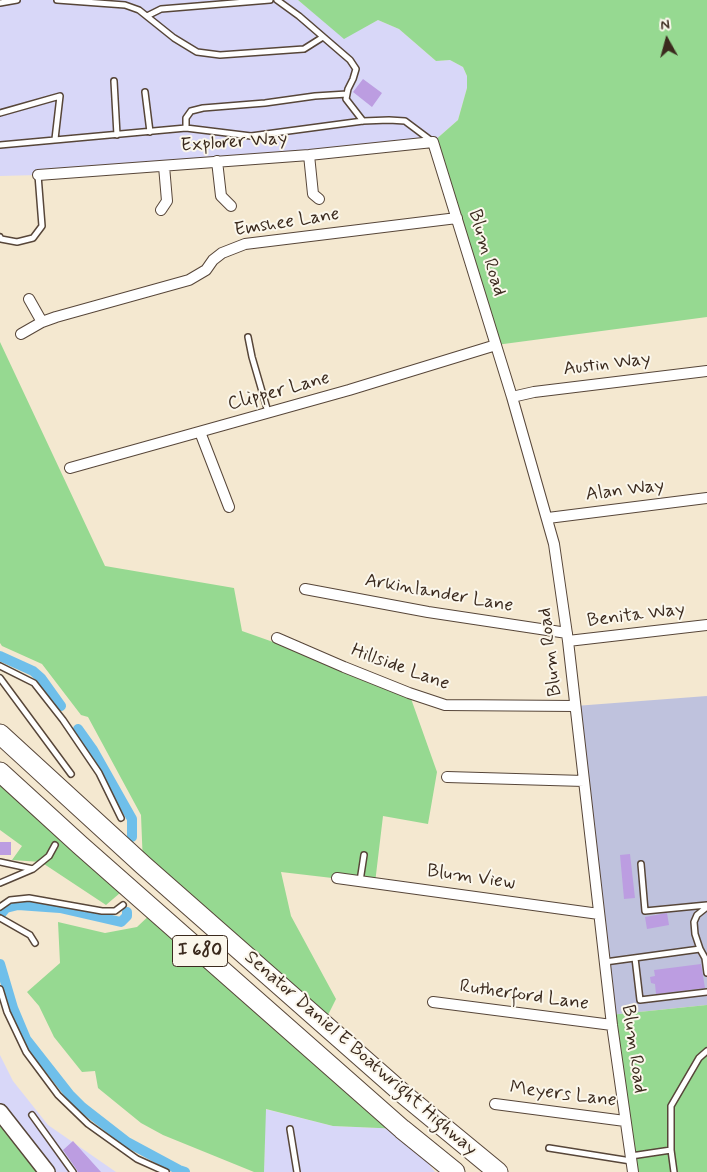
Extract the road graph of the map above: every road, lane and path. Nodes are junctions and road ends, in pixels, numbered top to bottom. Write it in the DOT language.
graph roads {
  1 [pos="17,0"];
  2 [pos="57,0"];
  3 [pos="270,0"];
  4 [pos="277,0"];
  5 [pos="0,2"];
  6 [pos="147,16"];
  7 [pos="323,37"];
  8 [pos="114,81"];
  9 [pos="145,92"];
  10 [pos="347,94"];
  11 [pos="0,113"];
  12 [pos="363,122"];
  13 [pos="186,128"];
  14 [pos="150,132"];
  15 [pos="117,134"];
  16 [pos="55,139"];
  17 [pos="433,142"];
  18 [pos="0,145"];
  19 [pos="309,155"];
  20 [pos="217,161"];
  21 [pos="164,166"];
  22 [pos="38,175"];
  23 [pos="319,199"];
  24 [pos="231,206"];
  25 [pos="161,210"];
  26 [pos="457,218"];
  27 [pos="0,237"];
  28 [pos="29,299"];
  29 [pos="42,322"];
  30 [pos="21,334"];
  31 [pos="248,338"];
  32 [pos="496,345"];
  33 [pos="707,371"];
  34 [pos="512,397"];
  35 [pos="268,413"];
  36 [pos="200,432"];
  37 [pos="70,468"];
  38 [pos="707,498"];
  39 [pos="229,507"];
  40 [pos="548,518"];
  41 [pos="305,589"];
  42 [pos="707,625"];
  43 [pos="568,637"];
  44 [pos="277,638"];
  45 [pos="0,666"];
  46 [pos="0,678"];
  47 [pos="576,706"];
  48 [pos="0,734"];
  49 [pos="0,772"];
  50 [pos="70,774"];
  51 [pos="448,777"];
  52 [pos="584,781"];
  53 [pos="121,818"];
  54 [pos="55,845"];
  55 [pos="364,855"];
  56 [pos="0,862"];
  57 [pos="641,864"];
  58 [pos="33,868"];
  59 [pos="338,878"];
  60 [pos="360,881"];
  61 [pos="0,883"];
  62 [pos="122,905"];
  63 [pos="707,906"];
  64 [pos="0,907"];
  65 [pos="599,914"];
  66 [pos="0,918"];
  67 [pos="35,943"];
  68 [pos="700,949"];
  69 [pos="635,958"];
  70 [pos="604,962"];
  71 [pos="707,973"];
  72 [pos="0,989"];
  73 [pos="707,992"];
  74 [pos="433,1002"];
  75 [pos="612,1025"];
  76 [pos="707,1052"];
  77 [pos="495,1104"];
  78 [pos="0,1112"];
  79 [pos="32,1115"];
  80 [pos="626,1121"];
  81 [pos="290,1128"];
  82 [pos="402,1129"];
  83 [pos="549,1148"];
  84 [pos="671,1150"];
  85 [pos="632,1163"];
  86 [pos="46,1172"];
  87 [pos="73,1172"];
  88 [pos="166,1172"];
  89 [pos="297,1172"];
  90 [pos="435,1172"];
  91 [pos="455,1172"];
  92 [pos="498,1172"];
  93 [pos="674,1172"];
  1 -- 5 [label="lane"];
  2 -- 6 [label="lane"];
  3 -- 6 [label="lane"];
  4 -- 7 [label="lane"];
  6 -- 7 [label="lane"];
  7 -- 10 [label="lane"];
  8 -- 15 [label="lane"];
  9 -- 14 [label="lane"];
  10 -- 12 [label="lane"];
  10 -- 13 [label="lane"];
  11 -- 16 [label="lane"];
  12 -- 13 [label="lane"];
  12 -- 17 [label="lane"];
  13 -- 14 [label="lane"];
  14 -- 15 [label="lane"];
  15 -- 16 [label="lane"];
  16 -- 18 [label="lane"];
  17 -- 19 [label="street, Explorer Way"];
  17 -- 26 [label="street, Blum Road"];
  19 -- 20 [label="street, Explorer Way"];
  19 -- 23 [label="street"];
  20 -- 21 [label="street, Explorer Way"];
  20 -- 24 [label="street"];
  21 -- 22 [label="street, Explorer Way"];
  21 -- 25 [label="street"];
  22 -- 27 [label="lane"];
  26 -- 29 [label="street, Emshee Lane"];
  26 -- 32 [label="street, Blum Road"];
  28 -- 29 [label="street"];
  29 -- 30 [label="street, Emshee Lane"];
  31 -- 35 [label="lane"];
  32 -- 34 [label="street, Blum Road"];
  32 -- 35 [label="street, Clipper Lane"];
  33 -- 34 [label="street, Austin Way"];
  34 -- 40 [label="street, Blum Road"];
  35 -- 36 [label="street, Clipper Lane"];
  36 -- 37 [label="street, Clipper Lane"];
  36 -- 39 [label="street"];
  38 -- 40 [label="street, Alan Way"];
  40 -- 43 [label="street, Blum Road"];
  41 -- 43 [label="street, Arkinlander Lane"];
  42 -- 43 [label="street, Benita Way"];
  43 -- 47 [label="street, Blum Road"];
  44 -- 47 [label="street, Hillside Lane"];
  45 -- 53 [label="lane"];
  46 -- 50 [label="lane"];
  47 -- 52 [label="street, Blum Road"];
  48 -- 92 [label="highway, Senator Daniel E Boatwright Highway / I 680"];
  49 -- 82 [label="highway, Senator Daniel E Boatwright Highway / I 680"];
  51 -- 52 [label="street"];
  52 -- 65 [label="street, Blum Road"];
  54 -- 58 [label="lane"];
  55 -- 60 [label="lane"];
  56 -- 58 [label="lane"];
  57 -- 63 [label="lane"];
  58 -- 61 [label="lane"];
  59 -- 60 [label="street, Blum View"];
  60 -- 65 [label="street, Blum View"];
  62 -- 64 [label="lane"];
  63 -- 68 [label="lane"];
  65 -- 70 [label="street, Blum Road"];
  66 -- 67 [label="lane"];
  68 -- 69 [label="lane"];
  68 -- 71 [label="lane"];
  69 -- 70 [label="lane"];
  69 -- 73 [label="lane"];
  70 -- 75 [label="street, Blum Road"];
  72 -- 88 [label="lane"];
  74 -- 75 [label="street, Rutherford Lane"];
  75 -- 80 [label="street, Blum Road"];
  76 -- 84 [label="lane"];
  77 -- 80 [label="street, Meyers Lane"];
  78 -- 86 [label="main road"];
  79 -- 87 [label="lane"];
  80 -- 85 [label="street, Blum Road"];
  81 -- 89 [label="lane"];
  82 -- 90 [label="highway"];
  82 -- 91 [label="highway, Senator Daniel E Boatwright Highway / I 680"];
  83 -- 85 [label="lane"];
  84 -- 85 [label="lane"];
  84 -- 93 [label="lane"];
}
